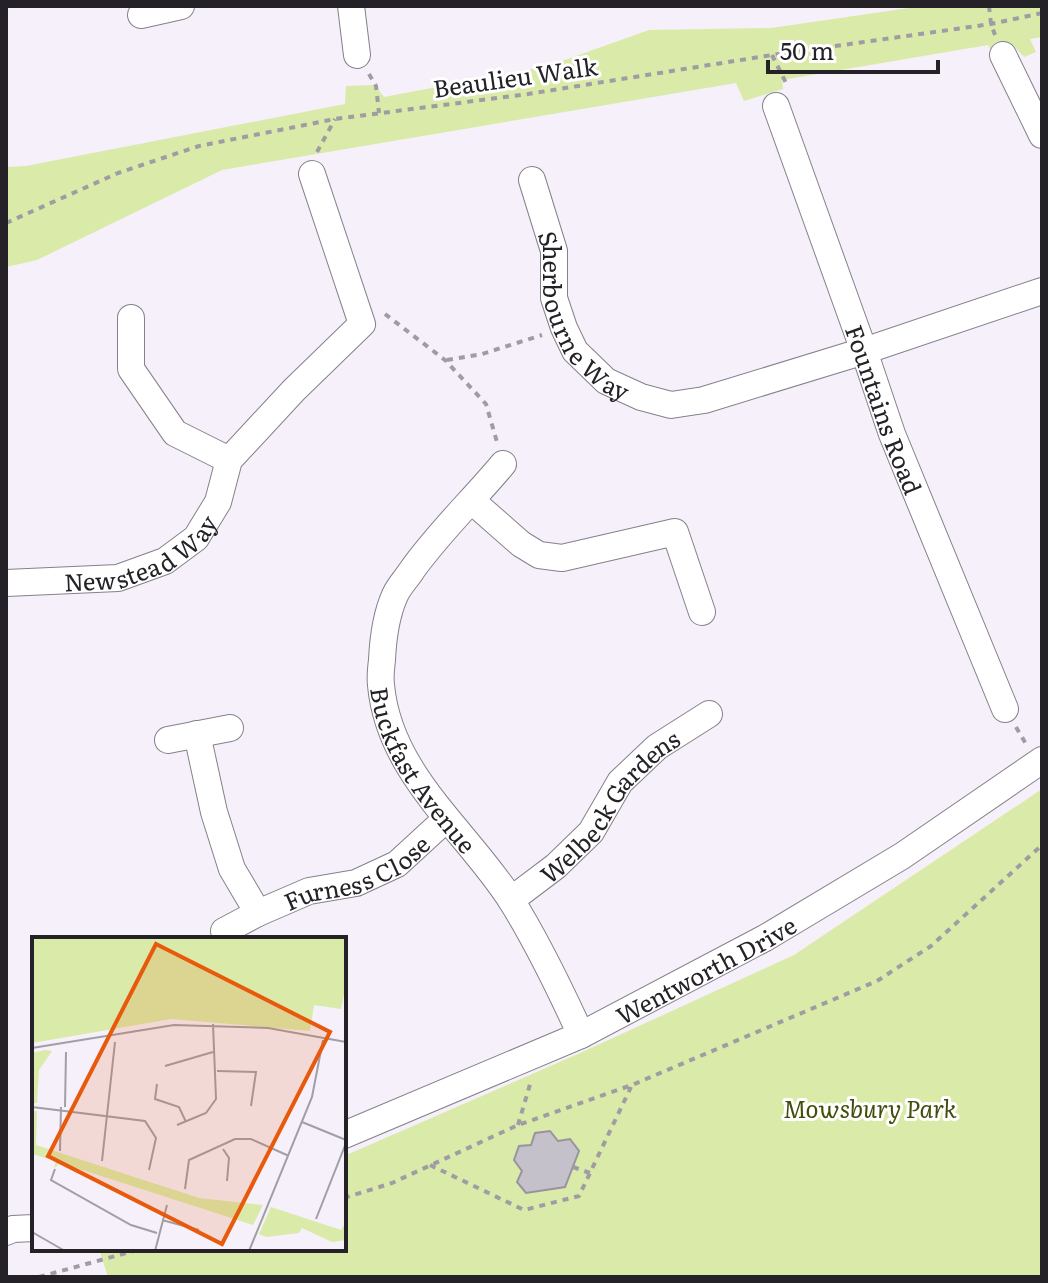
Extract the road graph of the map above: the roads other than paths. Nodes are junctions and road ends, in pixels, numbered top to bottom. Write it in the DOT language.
graph roads {
  1 [pos="181,6"];
  2 [pos="351,6"];
  3 [pos="141,15"];
  4 [pos="357,55"];
  5 [pos="1003,55"];
  6 [pos="776,106"];
  7 [pos="1042,135"];
  8 [pos="312,174"];
  9 [pos="532,180"];
  10 [pos="1042,291"];
  11 [pos="131,318"];
  12 [pos="864,351"];
  13 [pos="229,460"];
  14 [pos="503,464"];
  15 [pos="472,501"];
  16 [pos="6,583"];
  17 [pos="702,612"];
  18 [pos="1005,709"];
  19 [pos="709,714"];
  20 [pos="230,728"];
  21 [pos="197,734"];
  22 [pos="168,740"];
  23 [pos="1040,762"];
  24 [pos="446,819"];
  25 [pos="511,900"];
  26 [pos="258,913"];
  27 [pos="224,931"];
  28 [pos="581,1035"];
  29 [pos="346,1134"];
  1 -- 3 [label="street"];
  2 -- 4 [label="street"];
  5 -- 7 [label="street"];
  6 -- 12 [label="street, Fountains Road"];
  8 -- 13 [label="street, Newstead Way"];
  9 -- 12 [label="street, Sherbourne Way"];
  10 -- 12 [label="street, Sherbourne Way"];
  11 -- 13 [label="street"];
  12 -- 18 [label="street, Fountains Road"];
  13 -- 16 [label="street, Newstead Way"];
  14 -- 15 [label="street, Buckfast Avenue"];
  15 -- 17 [label="street"];
  15 -- 24 [label="street, Buckfast Avenue"];
  19 -- 25 [label="street, Welbeck Gardens"];
  20 -- 21 [label="street"];
  21 -- 22 [label="street"];
  21 -- 26 [label="street, Furness Close"];
  23 -- 28 [label="street, Wentworth Drive"];
  24 -- 25 [label="street, Buckfast Avenue"];
  24 -- 26 [label="street, Furness Close"];
  25 -- 28 [label="street, Buckfast Avenue"];
  26 -- 27 [label="street, Furness Close"];
  28 -- 29 [label="street, Wentworth Drive"];
}
